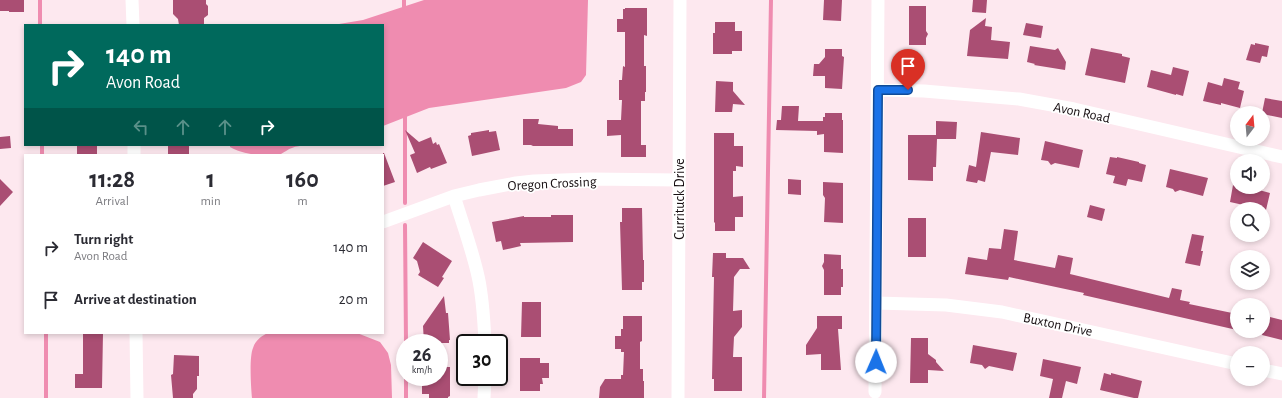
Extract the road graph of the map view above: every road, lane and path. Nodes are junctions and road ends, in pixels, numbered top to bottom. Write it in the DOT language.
graph roads {
  1 [pos="132,0"];
  2 [pos="680,0"];
  3 [pos="878,0"];
  4 [pos="132,24"];
  5 [pos="878,90"];
  6 [pos="1282,156"];
  7 [pos="679,180"];
  8 [pos="454,196"];
  9 [pos="384,222"];
  10 [pos="876,302"];
  11 [pos="136,334"];
  12 [pos="484,334"];
  13 [pos="1230,362"];
  14 [pos="1270,371"];
  15 [pos="1282,374"];
  16 [pos="485,386"];
  17 [pos="875,392"];
  18 [pos="137,398"];
  19 [pos="484,398"];
  20 [pos="678,398"];
  1 -- 4 [label="street"];
  2 -- 7 [label="street, Currituck Drive"];
  3 -- 5 [label="street"];
  5 -- 6 [label="street, Avon Road"];
  5 -- 10 [label="street"];
  7 -- 8 [label="street, Oregon Crossing"];
  7 -- 20 [label="street, Currituck Drive"];
  8 -- 9 [label="street, Oregon Crossing"];
  8 -- 12 [label="street"];
  10 -- 13 [label="street, Buxton Drive"];
  10 -- 17 [label="street"];
  11 -- 18 [label="street"];
  14 -- 15 [label="street"];
  16 -- 19 [label="street"];
}
